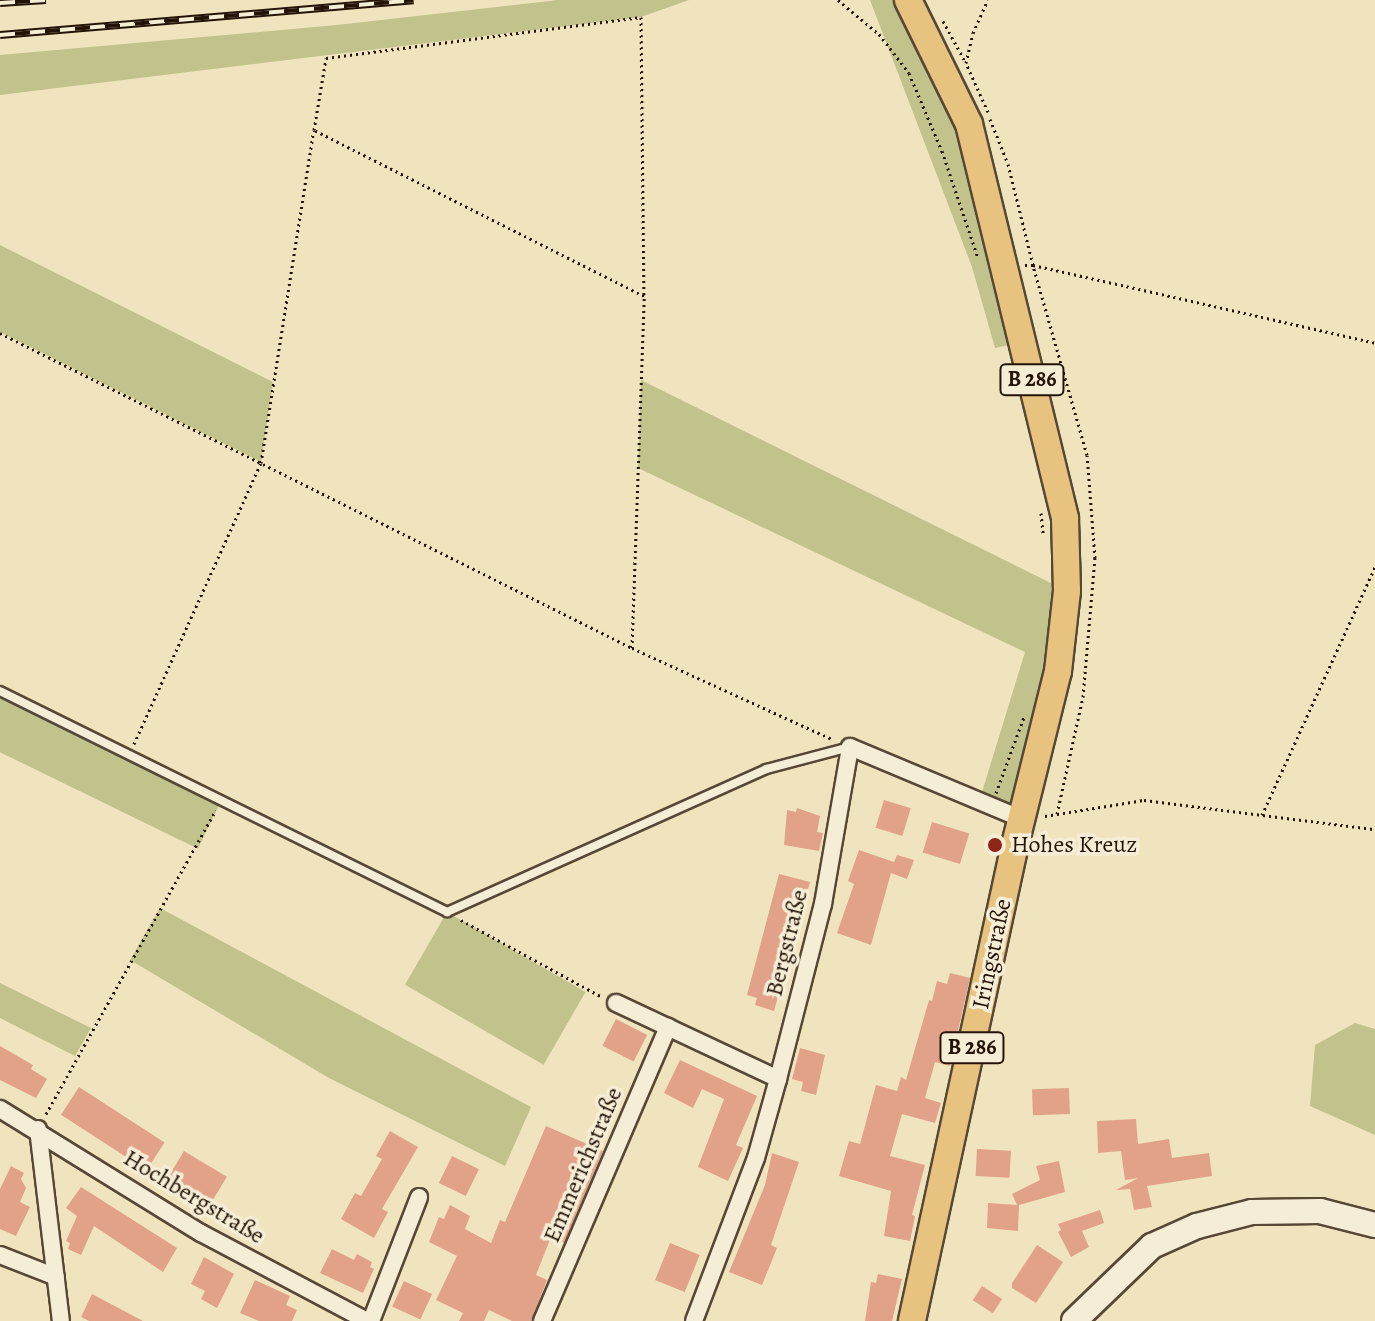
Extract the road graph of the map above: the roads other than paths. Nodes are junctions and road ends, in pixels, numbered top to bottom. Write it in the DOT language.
graph roads {
  1 [pos="908,0"];
  2 [pos="0,691"];
  3 [pos="850,747"];
  4 [pos="1012,815"];
  5 [pos="616,1003"];
  6 [pos="668,1027"];
  7 [pos="778,1079"];
  8 [pos="0,1109"];
  9 [pos="38,1129"];
  10 [pos="419,1197"];
  11 [pos="1375,1225"];
  12 [pos="0,1255"];
  13 [pos="56,1277"];
  14 [pos="61,1321"];
  15 [pos="369,1321"];
  16 [pos="542,1321"];
  17 [pos="694,1321"];
  18 [pos="912,1321"];
  19 [pos="1074,1321"];
  1 -- 4 [label="main road, Iringstraße / B 286"];
  2 -- 3 [label="lane"];
  3 -- 4 [label="street"];
  3 -- 7 [label="street, Bergstraße"];
  4 -- 18 [label="main road, Iringstraße / B 286"];
  5 -- 6 [label="street"];
  6 -- 7 [label="street"];
  6 -- 16 [label="street, Emmerichstraße"];
  7 -- 17 [label="street, Bergstraße"];
  8 -- 9 [label="street, Hochbergstraße"];
  9 -- 13 [label="street"];
  9 -- 15 [label="street, Hochbergstraße"];
  10 -- 15 [label="street"];
  11 -- 19 [label="street"];
  12 -- 13 [label="street"];
  13 -- 14 [label="street"];
}
